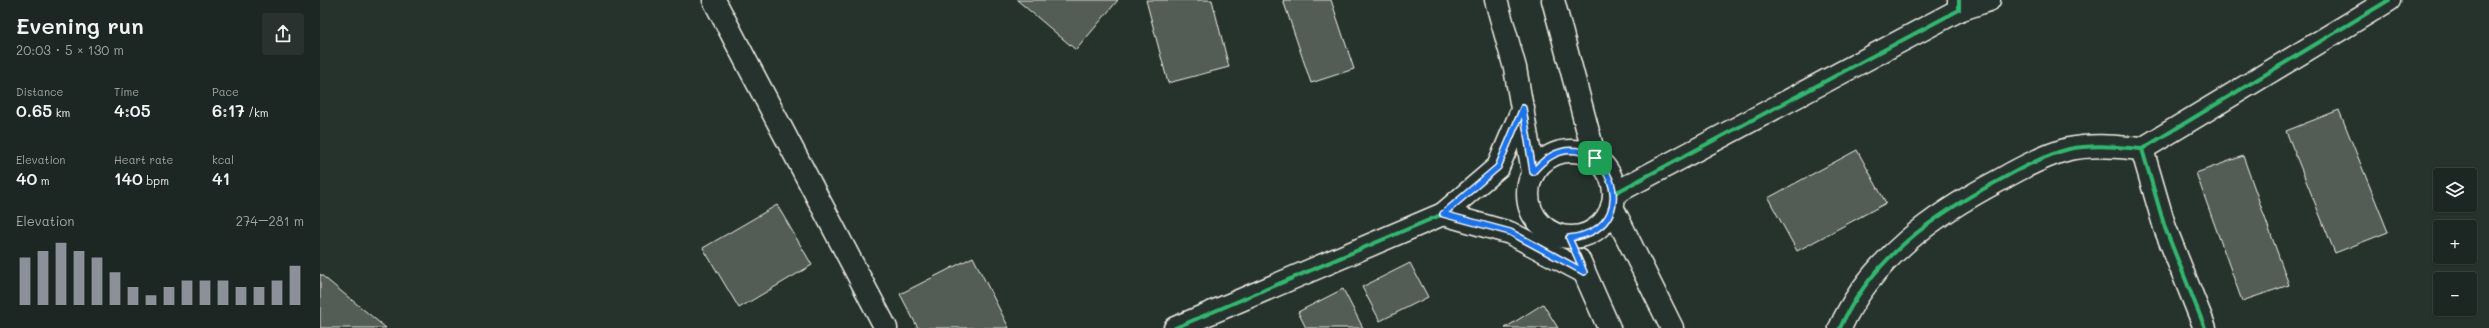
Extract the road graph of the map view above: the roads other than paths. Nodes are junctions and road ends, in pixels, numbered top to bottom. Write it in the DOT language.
graph roads {
  1 [pos="714,0"];
  2 [pos="1496,0"];
  3 [pos="1553,0"];
  4 [pos="1989,0"];
  5 [pos="2388,0"];
  6 [pos="1959,5"];
  7 [pos="1523,108"];
  8 [pos="2142,149"];
  9 [pos="1595,158"];
  10 [pos="1533,172"];
  11 [pos="1614,200"];
  12 [pos="1443,214"];
  13 [pos="1569,238"];
  14 [pos="1584,272"];
  15 [pos="2200,326"];
  16 [pos="886,328"];
  17 [pos="1175,328"];
  18 [pos="1609,328"];
  19 [pos="1672,328"];
  20 [pos="1840,328"];
  1 -- 16 [label="street"];
  2 -- 7 [label="street"];
  3 -- 9 [label="street"];
  4 -- 6 [label="street"];
  5 -- 8 [label="street"];
  6 -- 11 [label="street"];
  7 -- 10 [label="street"];
  7 -- 12 [label="street"];
  8 -- 15 [label="street"];
  8 -- 20 [label="street"];
  9 -- 10 [label="street"];
  9 -- 11 [label="street"];
  10 -- 13 [label="street"];
  11 -- 13 [label="street"];
  11 -- 19 [label="street"];
  12 -- 14 [label="street"];
  12 -- 17 [label="street"];
  13 -- 14 [label="street"];
  14 -- 18 [label="street"];
}
